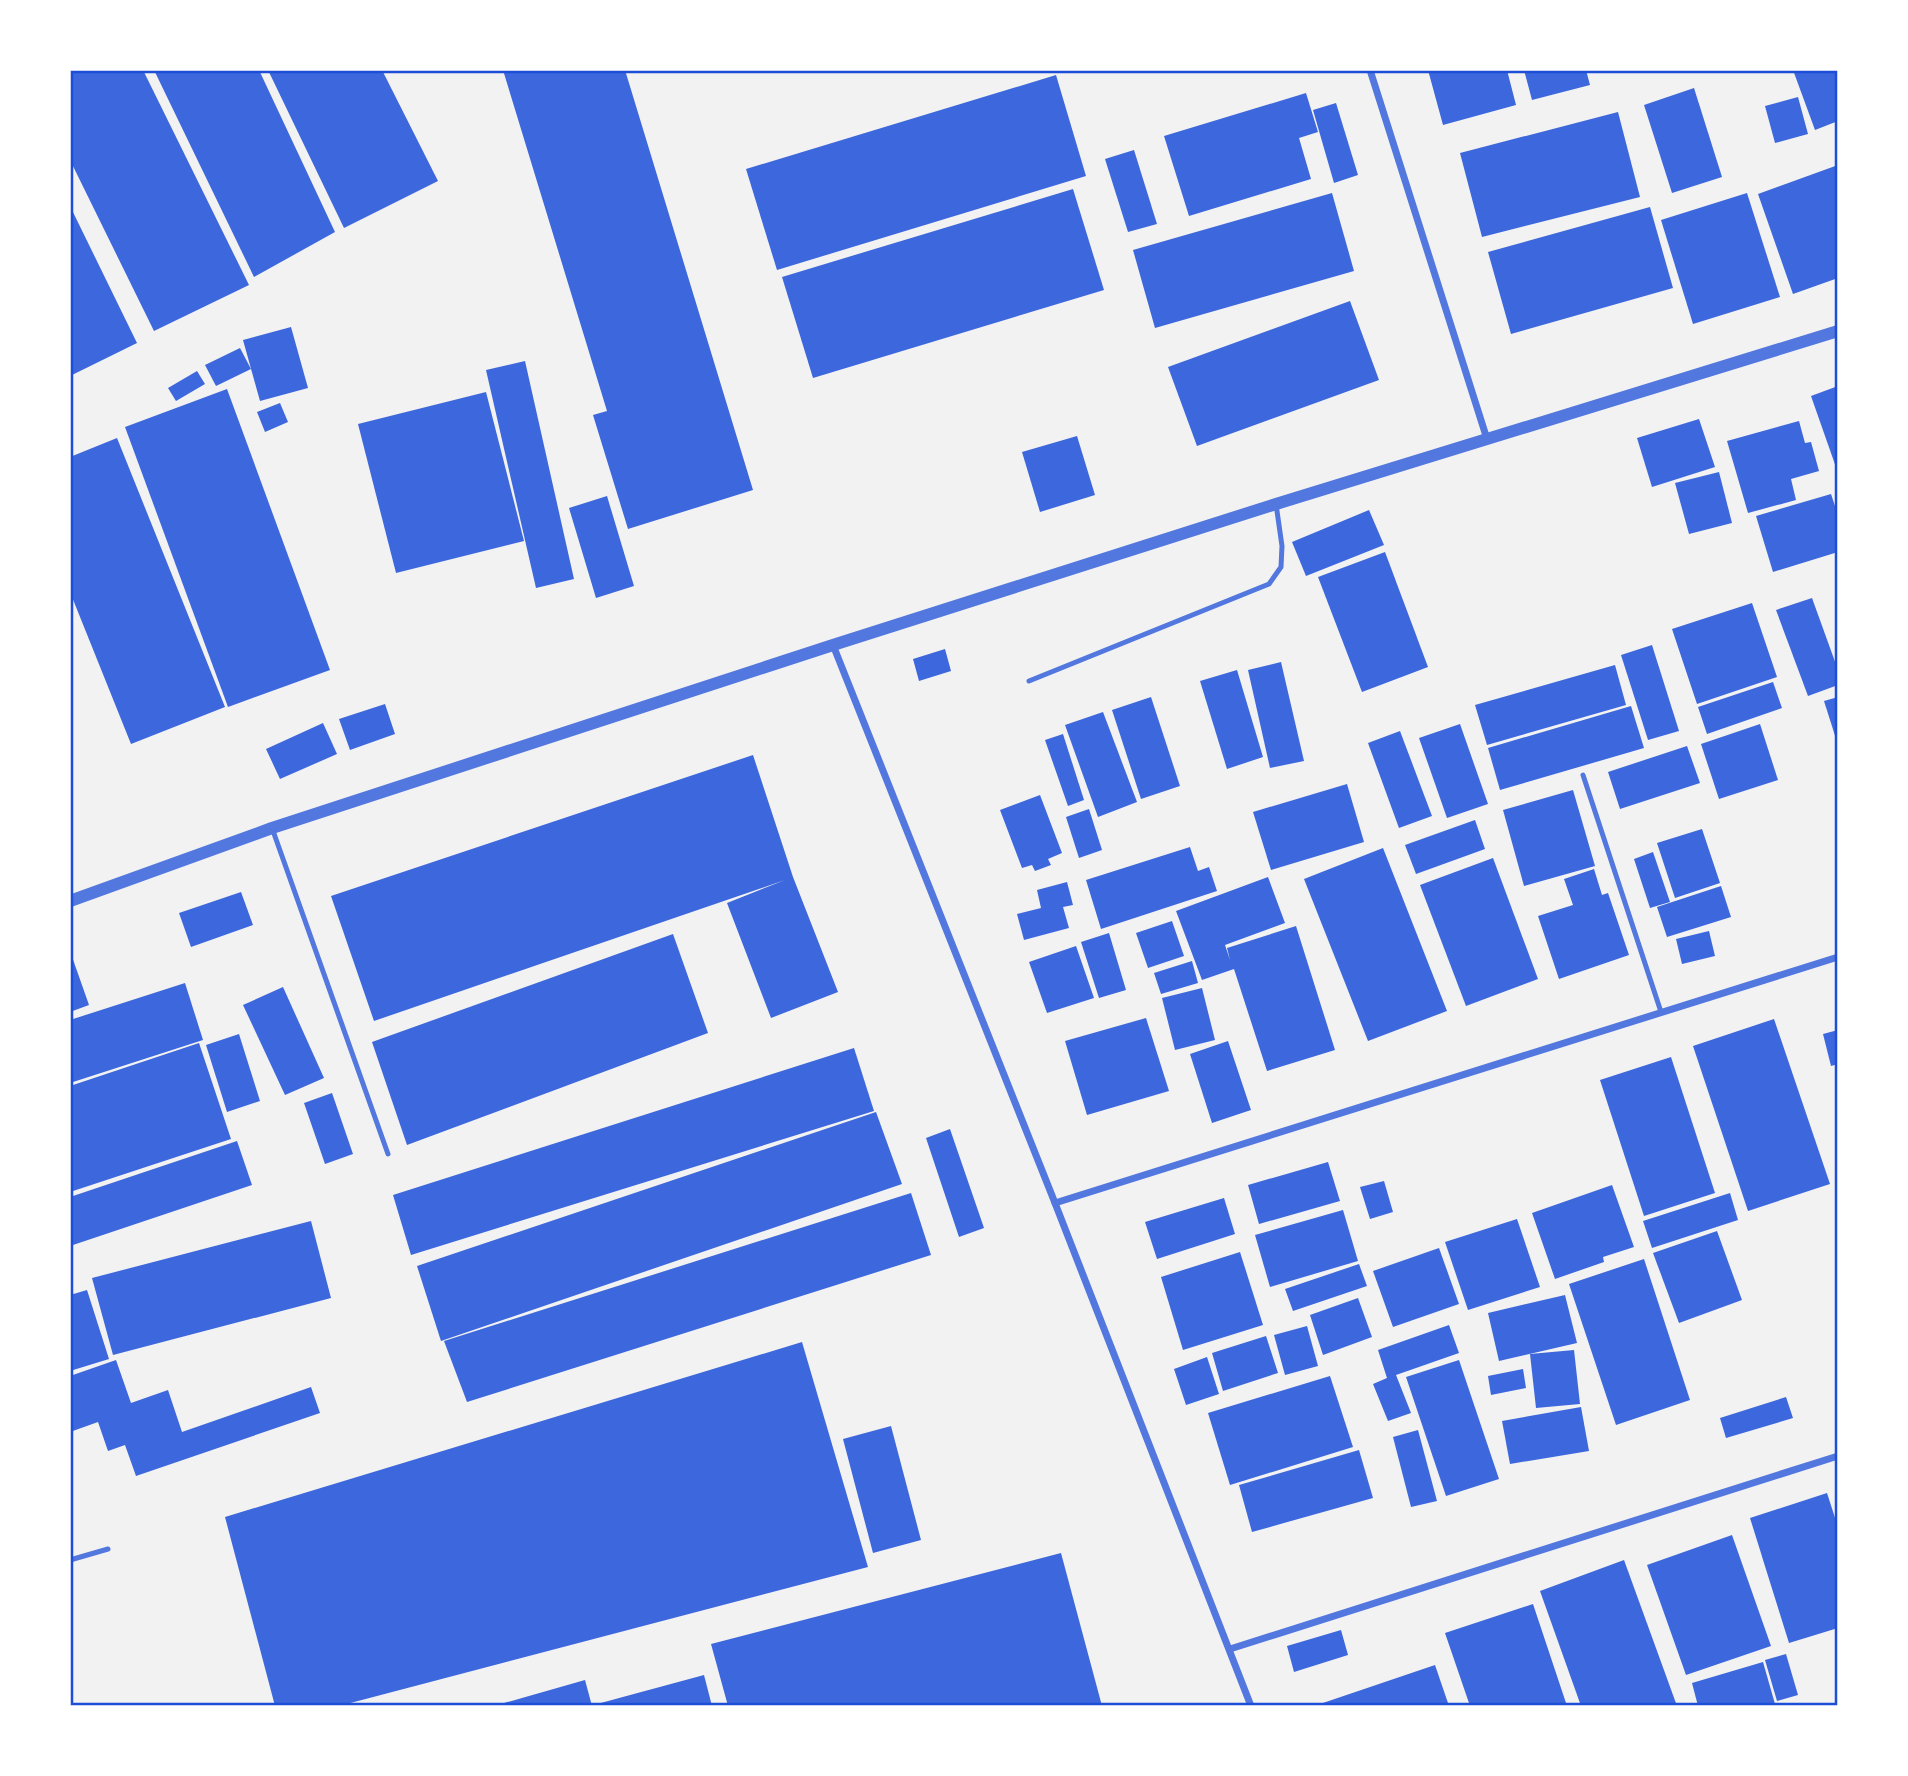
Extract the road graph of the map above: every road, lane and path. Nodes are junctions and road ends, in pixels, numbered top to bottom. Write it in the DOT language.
graph roads {
  1 [pos="1370,70"];
  2 [pos="1838,331"];
  3 [pos="1487,439"];
  4 [pos="1276,505"];
  5 [pos="833,645"];
  6 [pos="1029,681"];
  7 [pos="1583,775"];
  8 [pos="272,828"];
  9 [pos="70,901"];
  10 [pos="1838,957"];
  11 [pos="1661,1012"];
  12 [pos="388,1154"];
  13 [pos="1055,1203"];
  14 [pos="1838,1456"];
  15 [pos="108,1549"];
  16 [pos="70,1560"];
  17 [pos="1230,1649"];
  18 [pos="1251,1706"];
  1 -- 3 [label="street"];
  2 -- 3 [label="street"];
  3 -- 4 [label="street"];
  4 -- 5 [label="street"];
  4 -- 6 [label="lane"];
  5 -- 8 [label="street"];
  5 -- 13 [label="street"];
  7 -- 11 [label="lane"];
  8 -- 9 [label="street"];
  8 -- 12 [label="lane"];
  10 -- 11 [label="street"];
  11 -- 13 [label="street"];
  13 -- 17 [label="street"];
  14 -- 17 [label="street"];
  15 -- 16 [label="lane"];
  17 -- 18 [label="street"];
}
